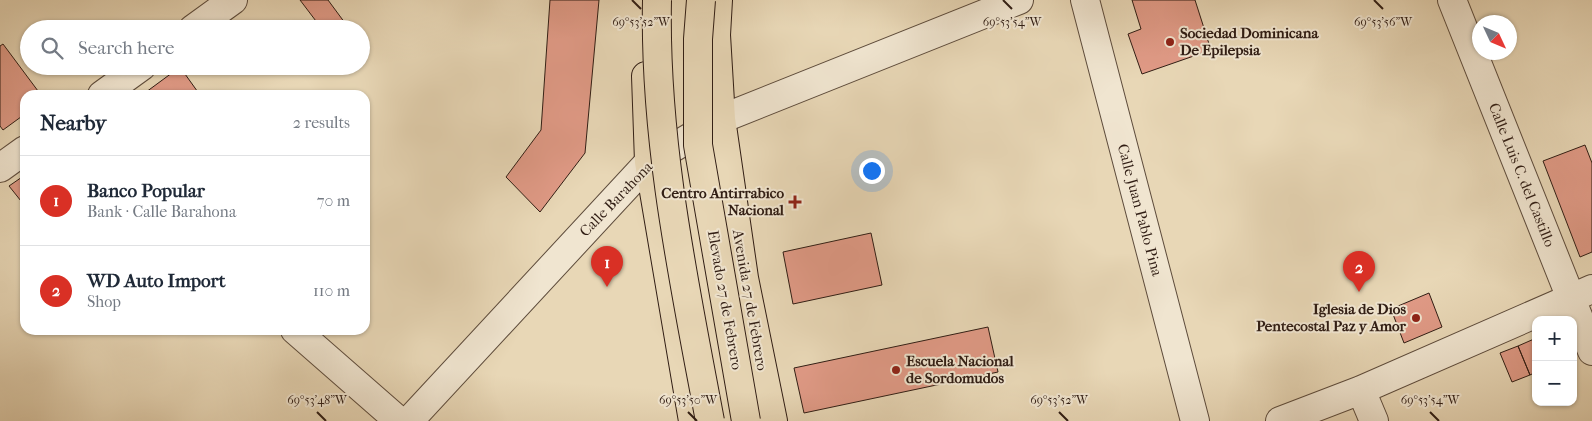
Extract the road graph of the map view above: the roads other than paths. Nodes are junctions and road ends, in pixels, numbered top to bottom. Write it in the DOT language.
graph roads {
  1 [pos="233,0"];
  2 [pos="646,0"];
  3 [pos="657,0"];
  4 [pos="701,0"];
  5 [pos="718,0"];
  6 [pos="1019,0"];
  7 [pos="1085,0"];
  8 [pos="1452,0"];
  9 [pos="205,20"];
  10 [pos="130,75"];
  11 [pos="109,90"];
  12 [pos="721,119"];
  13 [pos="20,154"];
  14 [pos="650,162"];
  15 [pos="0,168"];
  16 [pos="1582,294"];
  17 [pos="301,335"];
  18 [pos="1592,351"];
  19 [pos="1361,390"];
  20 [pos="399,421"];
  21 [pos="409,421"];
  22 [pos="693,421"];
  23 [pos="710,421"];
  24 [pos="746,421"];
  25 [pos="773,421"];
  26 [pos="1195,421"];
  27 [pos="1280,421"];
  28 [pos="1374,421"];
  1 -- 9 [label="street"];
  2 -- 14 [label="main road"];
  3 -- 23 [label="main road, bridge"];
  4 -- 24 [label="main road, Elevado 27 de Febrero, bridge"];
  5 -- 12 [label="main road, Avenida 27 de Febrero"];
  6 -- 12 [label="street, Calle Barahona"];
  7 -- 26 [label="street, Calle Juan Pablo Pina"];
  8 -- 16 [label="street, Calle Luis C. del Castillo"];
  10 -- 11 [label="street"];
  12 -- 14 [label="street, Calle Barahona"];
  12 -- 25 [label="main road, Avenida 27 de Febrero"];
  13 -- 15 [label="street"];
  14 -- 21 [label="street, Calle Barahona"];
  14 -- 22 [label="main road"];
  16 -- 18 [label="street, Calle Luis C. del Castillo"];
  16 -- 19 [label="street"];
  17 -- 20 [label="street"];
  19 -- 27 [label="street"];
  19 -- 28 [label="street"];
}
